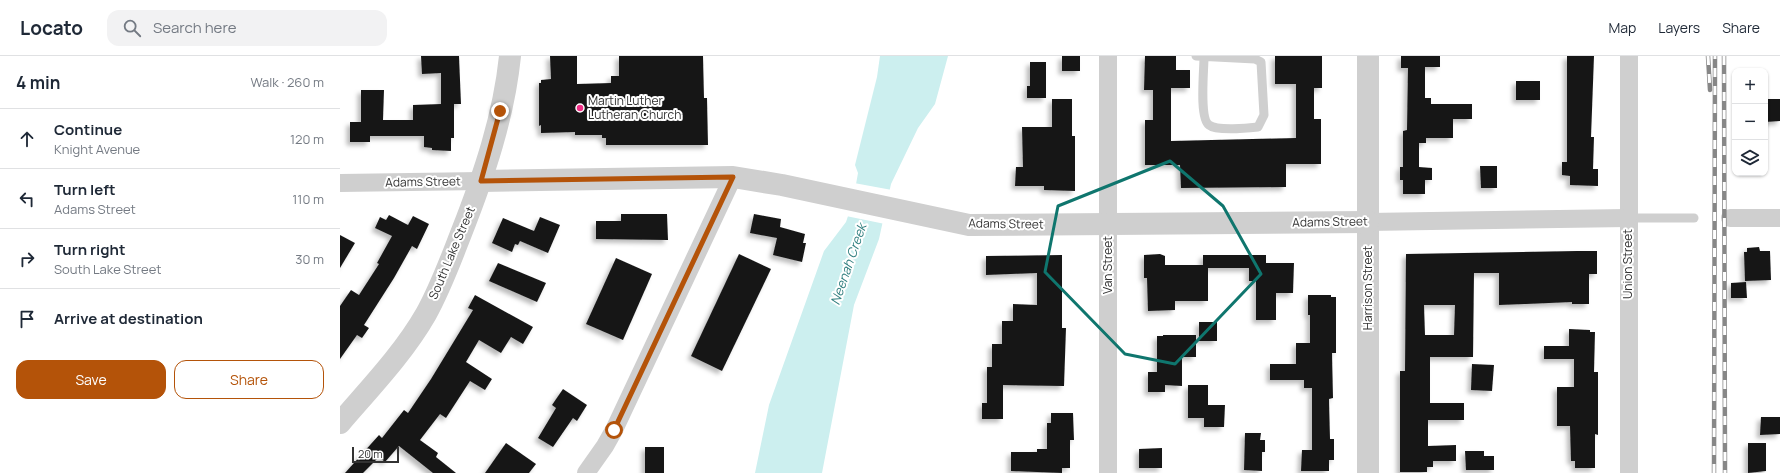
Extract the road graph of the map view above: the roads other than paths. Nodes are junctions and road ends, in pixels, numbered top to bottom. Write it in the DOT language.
graph roads {
  1 [pos="510,56"];
  2 [pos="1108,56"];
  3 [pos="1368,56"];
  4 [pos="1629,56"];
  5 [pos="1200,57"];
  6 [pos="733,177"];
  7 [pos="481,181"];
  8 [pos="340,183"];
  9 [pos="1628,218"];
  10 [pos="1694,218"];
  11 [pos="1730,218"];
  12 [pos="1780,218"];
  13 [pos="1368,222"];
  14 [pos="1108,224"];
  15 [pos="340,423"];
  16 [pos="586,473"];
  17 [pos="1108,473"];
  18 [pos="1368,473"];
  19 [pos="1629,473"];
  1 -- 7 [label="street, South Lake Street"];
  2 -- 14 [label="street, Van Street"];
  3 -- 13 [label="street, Harrison Street"];
  4 -- 9 [label="street, Union Street"];
  5 -- 5 [label="lane"];
  6 -- 7 [label="street, Adams Street"];
  6 -- 14 [label="street, Adams Street"];
  6 -- 16 [label="street"];
  7 -- 8 [label="street, Adams Street"];
  7 -- 15 [label="street, South Lake Street"];
  9 -- 10 [label="lane"];
  9 -- 13 [label="street, Adams Street"];
  9 -- 19 [label="street, Union Street"];
  11 -- 12 [label="street"];
  13 -- 14 [label="street, Adams Street"];
  13 -- 18 [label="street, Harrison Street"];
  14 -- 17 [label="street, Van Street"];
}
